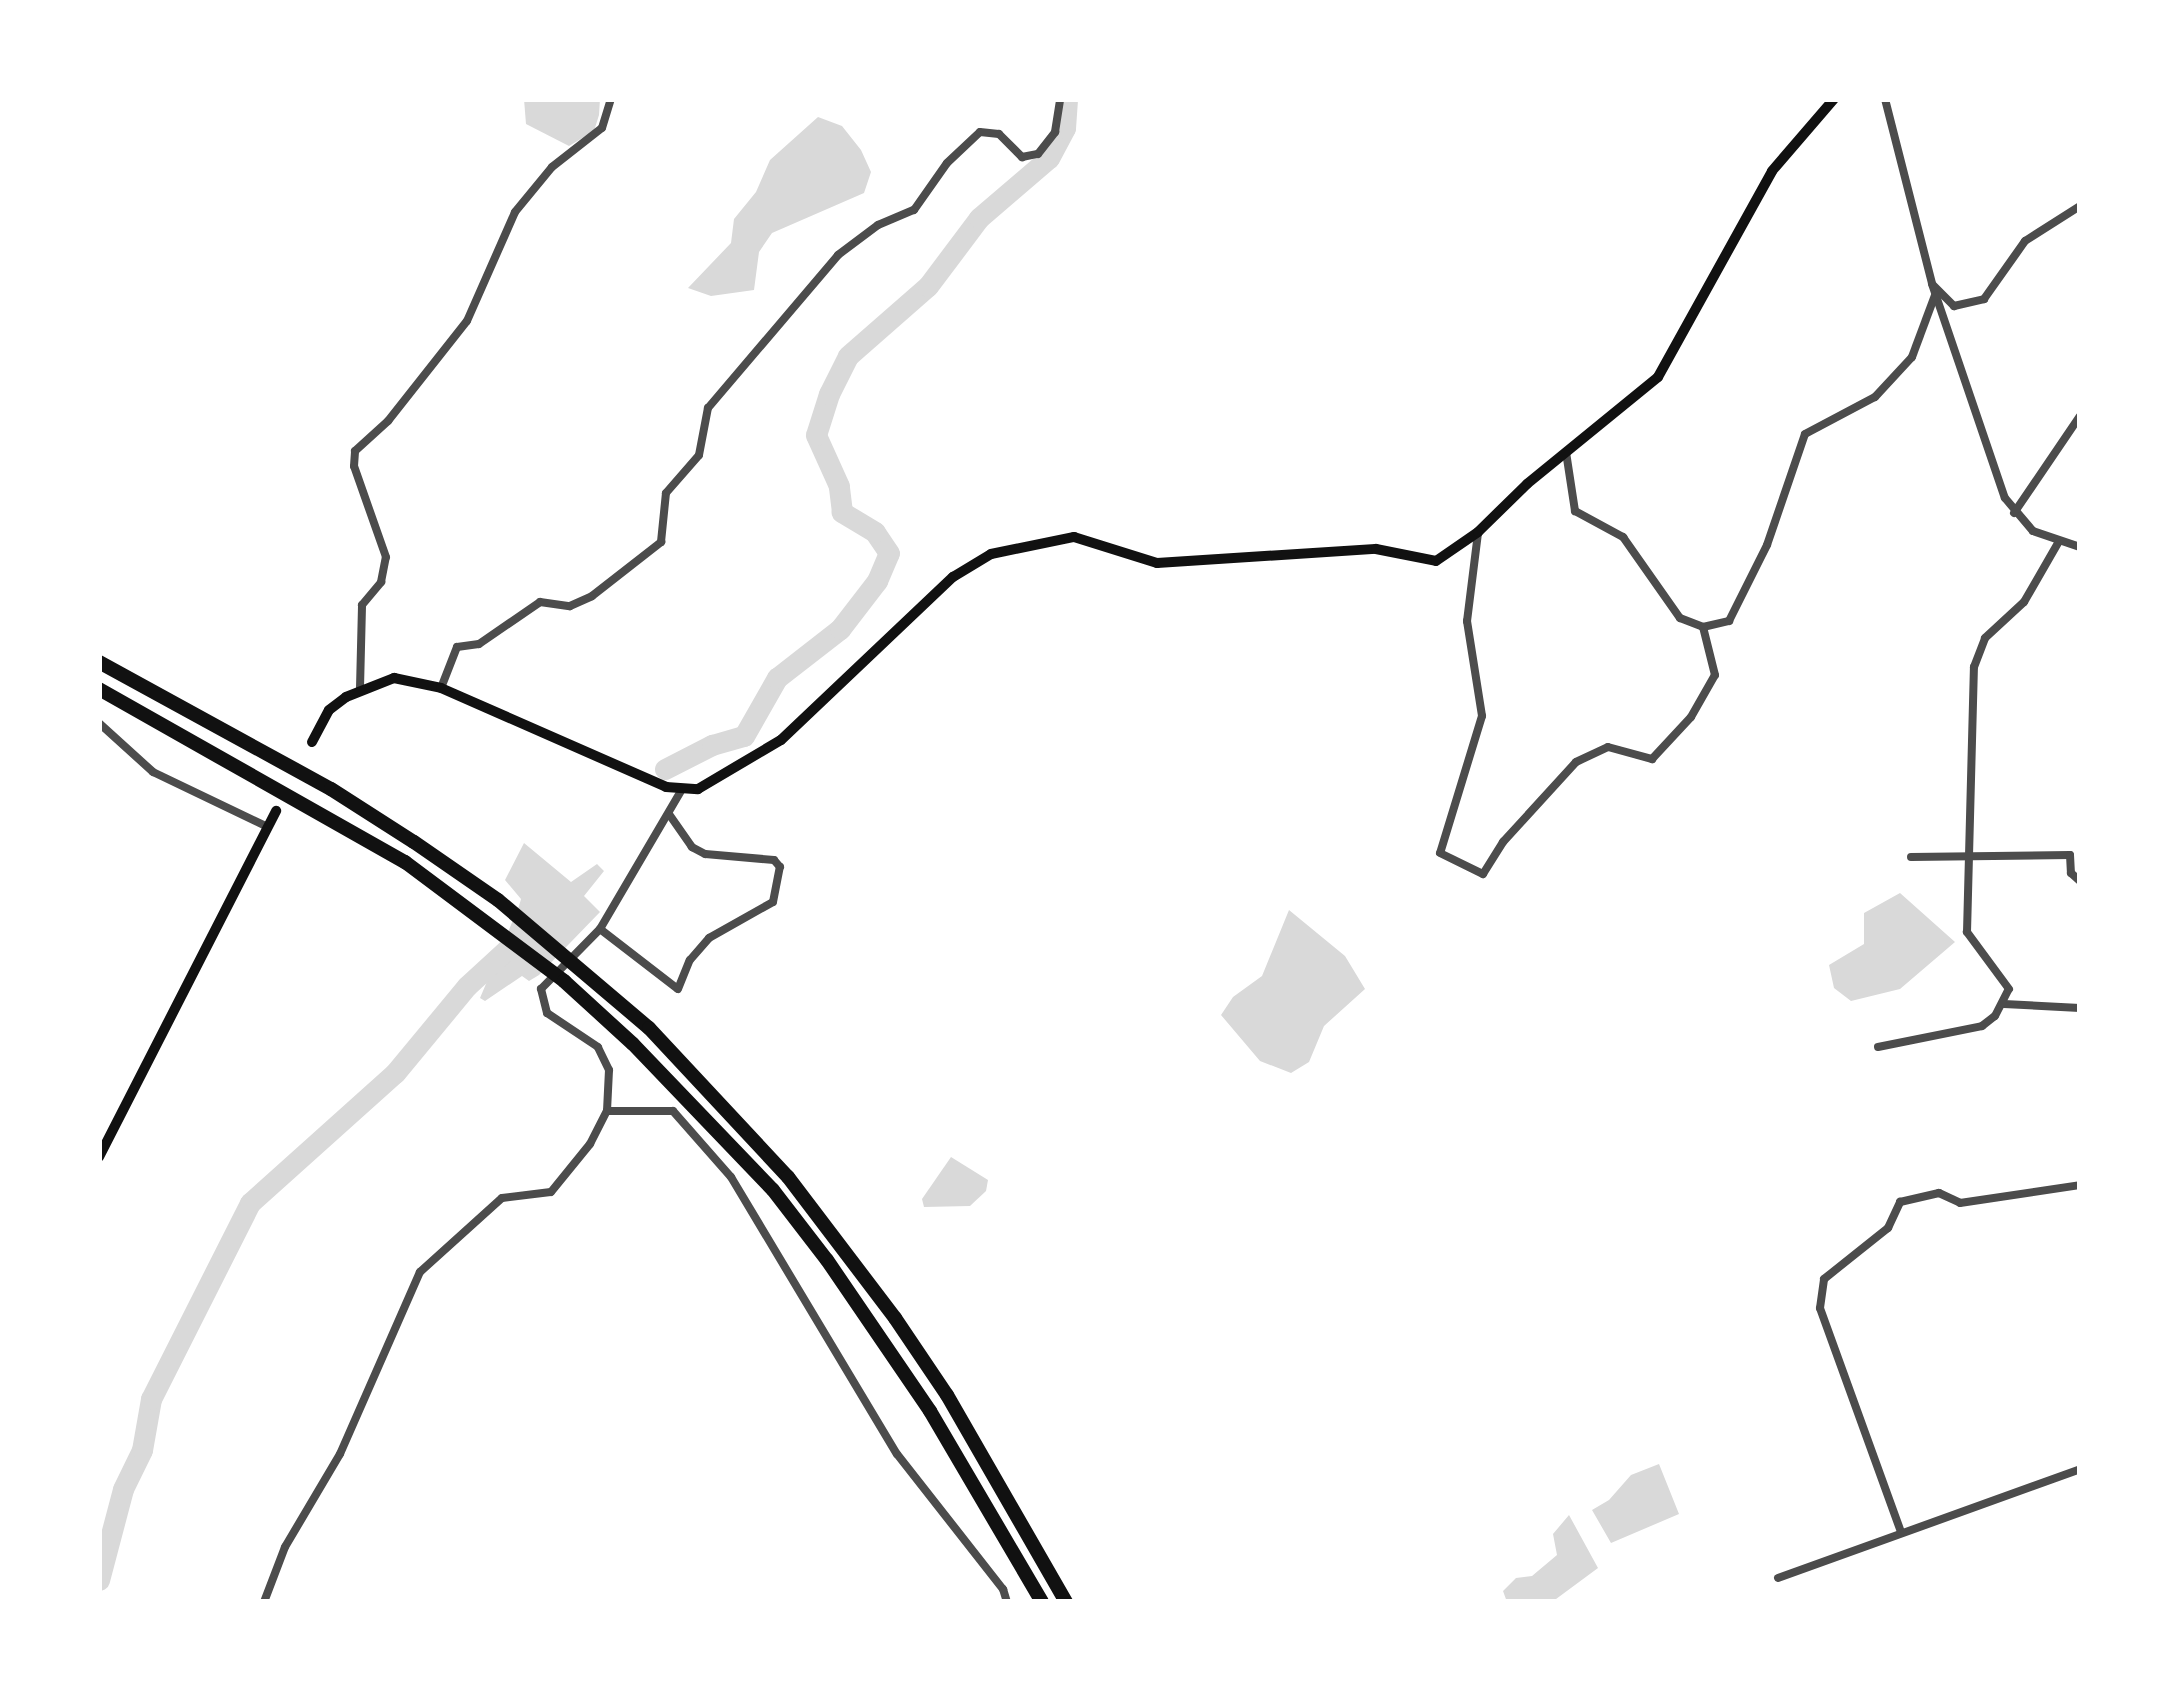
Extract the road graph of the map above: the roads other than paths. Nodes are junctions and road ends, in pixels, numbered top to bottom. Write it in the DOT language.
graph roads {
  1 [pos="611,99"];
  2 [pos="1060,99"];
  3 [pos="1834,99"];
  4 [pos="1885,99"];
  5 [pos="2080,206"];
  6 [pos="1933,290"];
  7 [pos="2080,416"];
  8 [pos="1566,452"];
  9 [pos="2013,513"];
  10 [pos="1478,532"];
  11 [pos="2058,543"];
  12 [pos="2080,547"];
  13 [pos="1702,627"];
  14 [pos="99,662"];
  15 [pos="360,688"];
  16 [pos="441,688"];
  17 [pos="99,689"];
  18 [pos="99,723"];
  19 [pos="312,742"];
  20 [pos="681,791"];
  21 [pos="276,811"];
  22 [pos="669,814"];
  23 [pos="268,827"];
  24 [pos="1970,852"];
  25 [pos="1911,857"];
  26 [pos="2080,881"];
  27 [pos="600,929"];
  28 [pos="2003,1004"];
  29 [pos="2080,1007"];
  30 [pos="1878,1047"];
  31 [pos="607,1111"];
  32 [pos="99,1156"];
  33 [pos="2080,1185"];
  34 [pos="2080,1469"];
  35 [pos="1901,1532"];
  36 [pos="1778,1578"];
  37 [pos="264,1602"];
  38 [pos="1007,1602"];
  39 [pos="1042,1602"];
  40 [pos="1066,1602"];
  1 -- 15 [label="street"];
  2 -- 16 [label="street"];
  3 -- 8 [label="main road"];
  4 -- 6 [label="street"];
  5 -- 6 [label="street"];
  6 -- 9 [label="street"];
  6 -- 13 [label="street"];
  7 -- 9 [label="street"];
  8 -- 10 [label="main road"];
  8 -- 13 [label="street"];
  9 -- 11 [label="street"];
  10 -- 13 [label="street"];
  10 -- 20 [label="main road"];
  11 -- 12 [label="street"];
  11 -- 24 [label="street"];
  14 -- 40 [label="highway"];
  15 -- 16 [label="main road"];
  15 -- 19 [label="main road"];
  16 -- 20 [label="main road"];
  17 -- 39 [label="highway"];
  18 -- 23 [label="street"];
  20 -- 22 [label="street"];
  21 -- 23 [label="main road"];
  22 -- 27 [label="street"];
  22 -- 27 [label="street"];
  23 -- 32 [label="main road"];
  24 -- 25 [label="street"];
  24 -- 26 [label="street"];
  24 -- 28 [label="street"];
  27 -- 31 [label="street"];
  28 -- 29 [label="street"];
  28 -- 30 [label="street"];
  31 -- 37 [label="street"];
  31 -- 38 [label="street"];
  33 -- 35 [label="street"];
  34 -- 35 [label="street"];
  35 -- 36 [label="street"];
}
